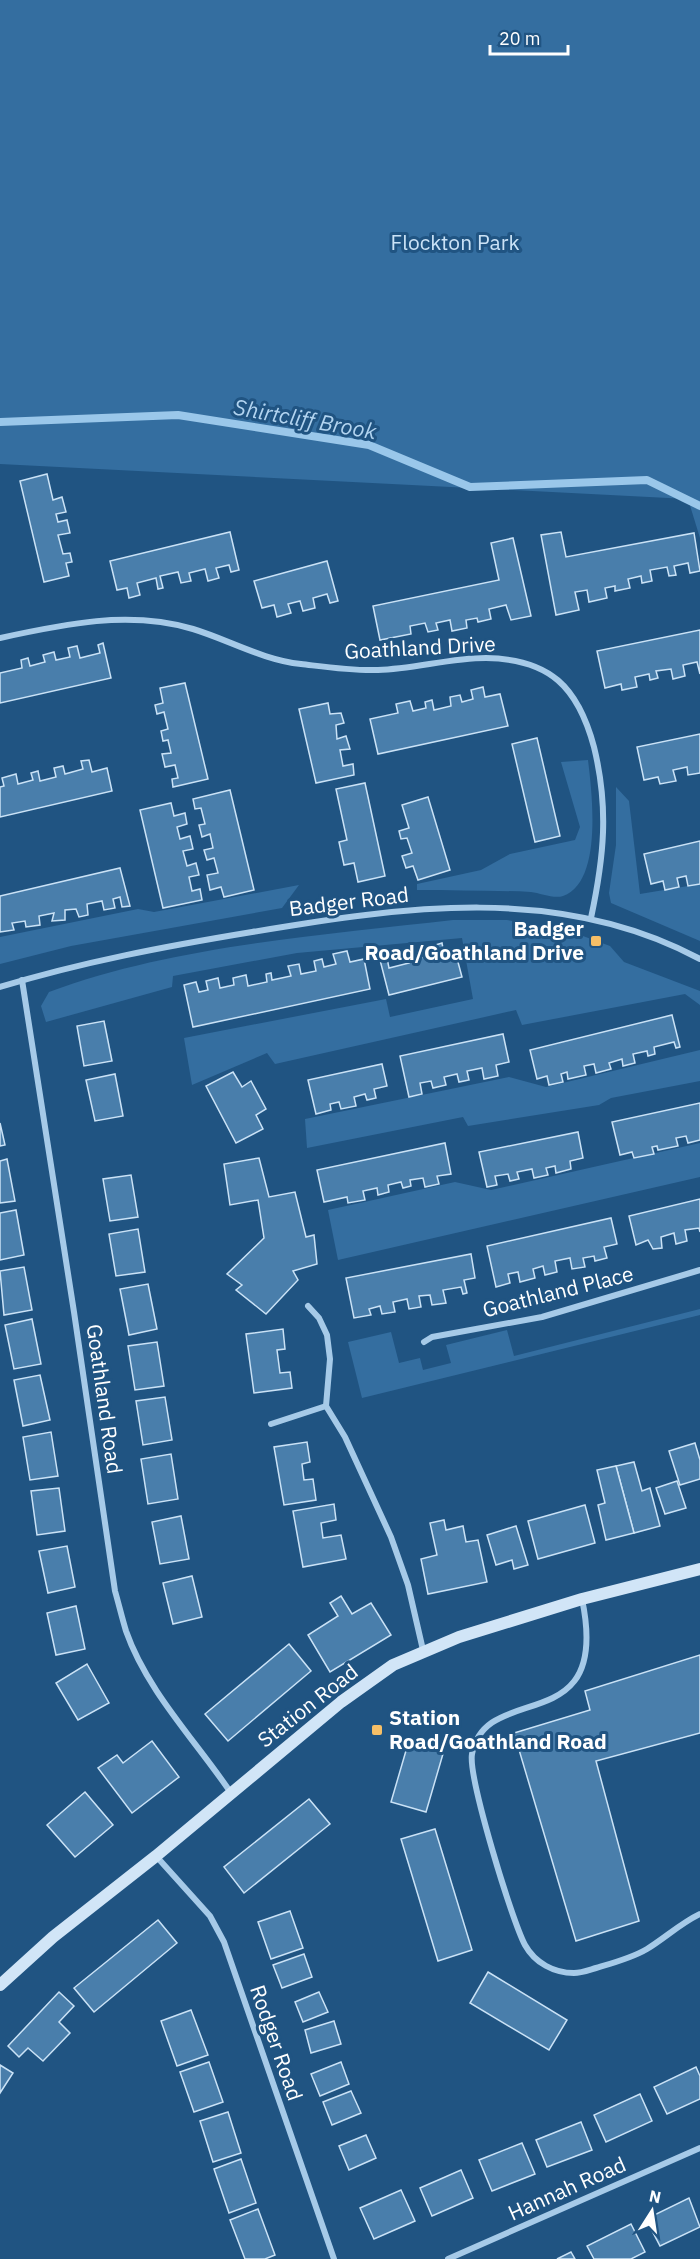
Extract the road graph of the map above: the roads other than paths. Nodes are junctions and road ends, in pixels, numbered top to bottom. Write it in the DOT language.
graph roads {
  1 [pos="0,638"];
  2 [pos="591,918"];
  3 [pos="700,958"];
  4 [pos="22,980"];
  5 [pos="0,987"];
  6 [pos="700,1270"];
  7 [pos="308,1306"];
  8 [pos="424,1342"];
  9 [pos="326,1406"];
  10 [pos="271,1424"];
  11 [pos="700,1569"];
  12 [pos="582,1599"];
  13 [pos="423,1650"];
  14 [pos="231,1792"];
  15 [pos="156,1856"];
  16 [pos="700,1914"];
  17 [pos="0,1985"];
  18 [pos="700,2148"];
  19 [pos="334,2259"];
  20 [pos="448,2259"];
  1 -- 2 [label="street, Goathland Drive"];
  2 -- 3 [label="street, Badger Road"];
  2 -- 4 [label="street, Badger Road"];
  4 -- 5 [label="street, Badger Road"];
  4 -- 14 [label="street, Goathland Road"];
  6 -- 8 [label="street, Goathland Place"];
  7 -- 9 [label="street"];
  9 -- 10 [label="street"];
  9 -- 13 [label="street"];
  11 -- 12 [label="main road, Station Road"];
  12 -- 13 [label="main road, Station Road"];
  12 -- 16 [label="street"];
  13 -- 14 [label="main road, Station Road"];
  14 -- 15 [label="main road, Station Road"];
  15 -- 17 [label="main road, Station Road"];
  15 -- 19 [label="street, Rodger Road"];
  18 -- 20 [label="street, Hannah Road"];
}
